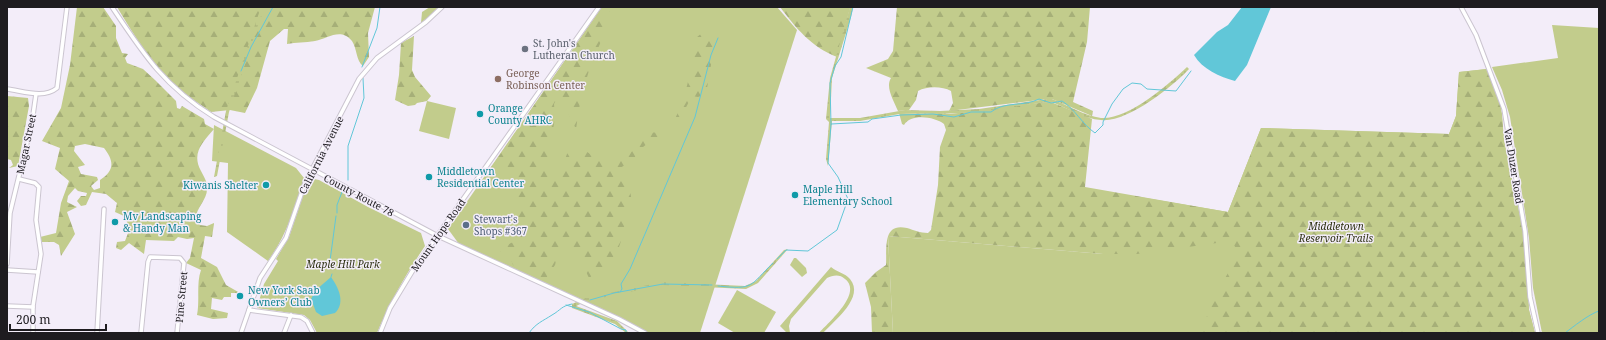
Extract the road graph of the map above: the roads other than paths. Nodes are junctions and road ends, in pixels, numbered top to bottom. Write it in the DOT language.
graph roads {
  1 [pos="67,7"];
  2 [pos="112,7"];
  3 [pos="442,7"];
  4 [pos="599,7"];
  5 [pos="1461,7"];
  6 [pos="7,88"];
  7 [pos="36,94"];
  8 [pos="312,170"];
  9 [pos="19,179"];
  10 [pos="104,209"];
  11 [pos="438,236"];
  12 [pos="7,264"];
  13 [pos="7,270"];
  14 [pos="38,272"];
  15 [pos="7,306"];
  16 [pos="33,307"];
  17 [pos="249,310"];
  18 [pos="291,315"];
  19 [pos="381,331"];
  20 [pos="33,333"];
  21 [pos="96,333"];
  22 [pos="141,333"];
  23 [pos="177,333"];
  24 [pos="242,333"];
  25 [pos="284,333"];
  26 [pos="314,333"];
  27 [pos="645,333"];
  28 [pos="1538,333"];
  1 -- 7 [label="street"];
  2 -- 8 [label="street, County Route 78"];
  3 -- 8 [label="street, California Avenue"];
  4 -- 11 [label="street, Mount Hope Road"];
  5 -- 28 [label="street, Van Duzer Road"];
  6 -- 7 [label="street"];
  7 -- 9 [label="street, Magar Street"];
  8 -- 11 [label="street, County Route 78"];
  8 -- 17 [label="street, California Avenue"];
  9 -- 12 [label="street, Magar Street"];
  9 -- 14 [label="street"];
  10 -- 21 [label="street"];
  11 -- 19 [label="street, Mount Hope Road"];
  11 -- 27 [label="street, County Route 78"];
  13 -- 14 [label="street"];
  14 -- 16 [label="street"];
  15 -- 16 [label="street"];
  16 -- 20 [label="street"];
  17 -- 18 [label="street"];
  17 -- 24 [label="street, California Avenue"];
  18 -- 25 [label="street"];
  18 -- 26 [label="street"];
  22 -- 23 [label="street, Pine Street"];
}
